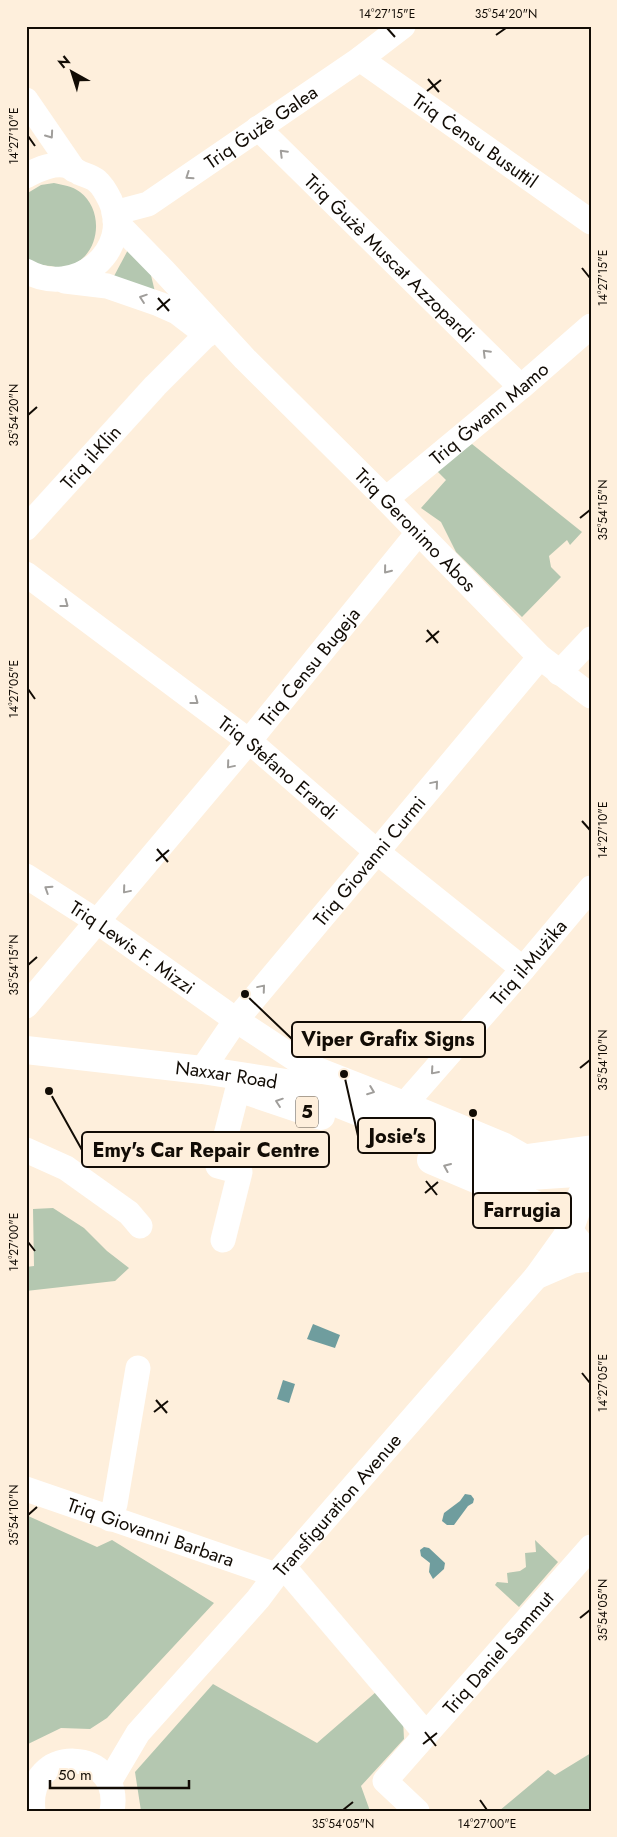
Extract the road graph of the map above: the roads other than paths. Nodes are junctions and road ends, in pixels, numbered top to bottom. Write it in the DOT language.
graph roads {
  1 [pos="403,26"];
  2 [pos="360,59"];
  3 [pos="26,100"];
  4 [pos="258,128"];
  5 [pos="74,170"];
  6 [pos="26,176"];
  7 [pos="114,217"];
  8 [pos="591,222"];
  9 [pos="27,272"];
  10 [pos="59,280"];
  11 [pos="177,312"];
  12 [pos="591,326"];
  13 [pos="206,335"];
  14 [pos="245,359"];
  15 [pos="156,386"];
  16 [pos="521,387"];
  17 [pos="386,499"];
  18 [pos="26,528"];
  19 [pos="418,532"];
  20 [pos="26,574"];
  21 [pos="591,639"];
  22 [pos="540,657"];
  23 [pos="559,673"];
  24 [pos="591,696"];
  25 [pos="249,741"];
  26 [pos="377,852"];
  27 [pos="26,876"];
  28 [pos="591,888"];
  29 [pos="582,914"];
  30 [pos="98,922"];
  31 [pos="523,969"];
  32 [pos="26,1006"];
  33 [pos="236,1020"];
  34 [pos="29,1053"];
  35 [pos="202,1070"];
  36 [pos="238,1088"];
  37 [pos="405,1104"];
  38 [pos="591,1148"];
  39 [pos="26,1150"];
  40 [pos="591,1158"];
  41 [pos="487,1163"];
  42 [pos="591,1172"];
  43 [pos="591,1185"];
  44 [pos="140,1226"];
  45 [pos="570,1226"];
  46 [pos="224,1240"];
  47 [pos="591,1250"];
  48 [pos="591,1259"];
  49 [pos="536,1277"];
  50 [pos="138,1368"];
  51 [pos="26,1489"];
  52 [pos="110,1519"];
  53 [pos="591,1547"];
  54 [pos="280,1571"];
  55 [pos="138,1733"];
  56 [pos="426,1734"];
  57 [pos="89,1763"];
  58 [pos="109,1782"];
  59 [pos="33,1811"];
  60 [pos="112,1811"];
  61 [pos="418,1811"];
  1 -- 2 [label="street, Triq Ġużè Galea"];
  2 -- 4 [label="street, Triq Ġużè Galea"];
  2 -- 8 [label="street, Triq Ċensu Busuttil"];
  3 -- 5 [label="street, one-way"];
  4 -- 7 [label="street, Triq Ġużè Galea, one-way"];
  16 -- 4 [label="street, Triq Ġużè Muscat Azzopardi, one-way"];
  5 -- 6 [label="street"];
  5 -- 7 [label="street"];
  7 -- 10 [label="street"];
  7 -- 14 [label="street, Triq Geronimo Abos"];
  9 -- 10 [label="street, Triq Geronimo Abos"];
  11 -- 10 [label="street, Triq Geronimo Abos, one-way"];
  11 -- 13 [label="street, Triq Geronimo Abos"];
  11 -- 15 [label="street, Triq il-Klin"];
  12 -- 16 [label="street, Triq Ġwann Mamo"];
  13 -- 14 [label="street, Triq Geronimo Abos"];
  13 -- 15 [label="street, Triq il-Klin"];
  14 -- 17 [label="street, Triq Geronimo Abos"];
  15 -- 18 [label="street, Triq il-Klin"];
  16 -- 17 [label="street, Triq Ġwann Mamo"];
  17 -- 19 [label="street, Triq Geronimo Abos"];
  19 -- 22 [label="street, Triq Geronimo Abos"];
  19 -- 25 [label="street, Triq Ċensu Bugeja, one-way"];
  20 -- 25 [label="street, Triq Stefano Erardi, one-way"];
  21 -- 23 [label="street"];
  22 -- 23 [label="street, Triq Geronimo Abos"];
  26 -- 22 [label="street, Triq Giovanni Curmi, one-way"];
  23 -- 24 [label="street, Triq Geronimo Abos"];
  25 -- 26 [label="street, Triq Stefano Erardi"];
  25 -- 30 [label="street, Triq Ċensu Bugeja, one-way"];
  26 -- 31 [label="street, Triq Stefano Erardi"];
  33 -- 26 [label="street, Triq Giovanni Curmi, one-way"];
  30 -- 27 [label="street, Triq Lewis F. Mizzi, one-way"];
  28 -- 29 [label="street, Triq il-Mużika"];
  29 -- 31 [label="street, Triq il-Mużika"];
  30 -- 32 [label="street, Triq Ċensu Bugeja"];
  30 -- 33 [label="street, Triq Lewis F. Mizzi"];
  31 -- 37 [label="street, Triq il-Mużika, one-way"];
  33 -- 35 [label="street, Triq Giovanni Curmi"];
  33 -- 37 [label="street, Triq Lewis F. Mizzi, one-way"];
  34 -- 35 [label="highway, Naxxar Road / 5"];
  34 -- 36 [label="highway, Naxxar Road / 5"];
  35 -- 41 [label="highway, Naxxar Road / 5"];
  45 -- 36 [label="highway, Naxxar Road / 5, one-way"];
  36 -- 46 [label="street"];
  37 -- 38 [label="street, Triq Lewis F. Mizzi"];
  39 -- 44 [label="street"];
  40 -- 41 [label="highway"];
  41 -- 42 [label="highway, Naxxar Road / 5"];
  43 -- 45 [label="highway"];
  45 -- 47 [label="highway, Naxxar Road / 5"];
  45 -- 49 [label="street, Transfiguration Avenue"];
  48 -- 49 [label="street, Transfiguration Avenue"];
  49 -- 54 [label="street, Transfiguration Avenue"];
  50 -- 52 [label="street"];
  51 -- 52 [label="street, Triq Giovanni Barbara"];
  52 -- 54 [label="street, Triq Giovanni Barbara"];
  53 -- 56 [label="street, Triq Daniel Sammut"];
  54 -- 55 [label="street, Transfiguration Avenue"];
  54 -- 56 [label="street"];
  55 -- 57 [label="street, Transfiguration Avenue"];
  55 -- 58 [label="street, Transfiguration Avenue"];
  56 -- 61 [label="street, Triq Daniel Sammut"];
  57 -- 58 [label="street"];
  57 -- 59 [label="street"];
  58 -- 60 [label="street"];
}
